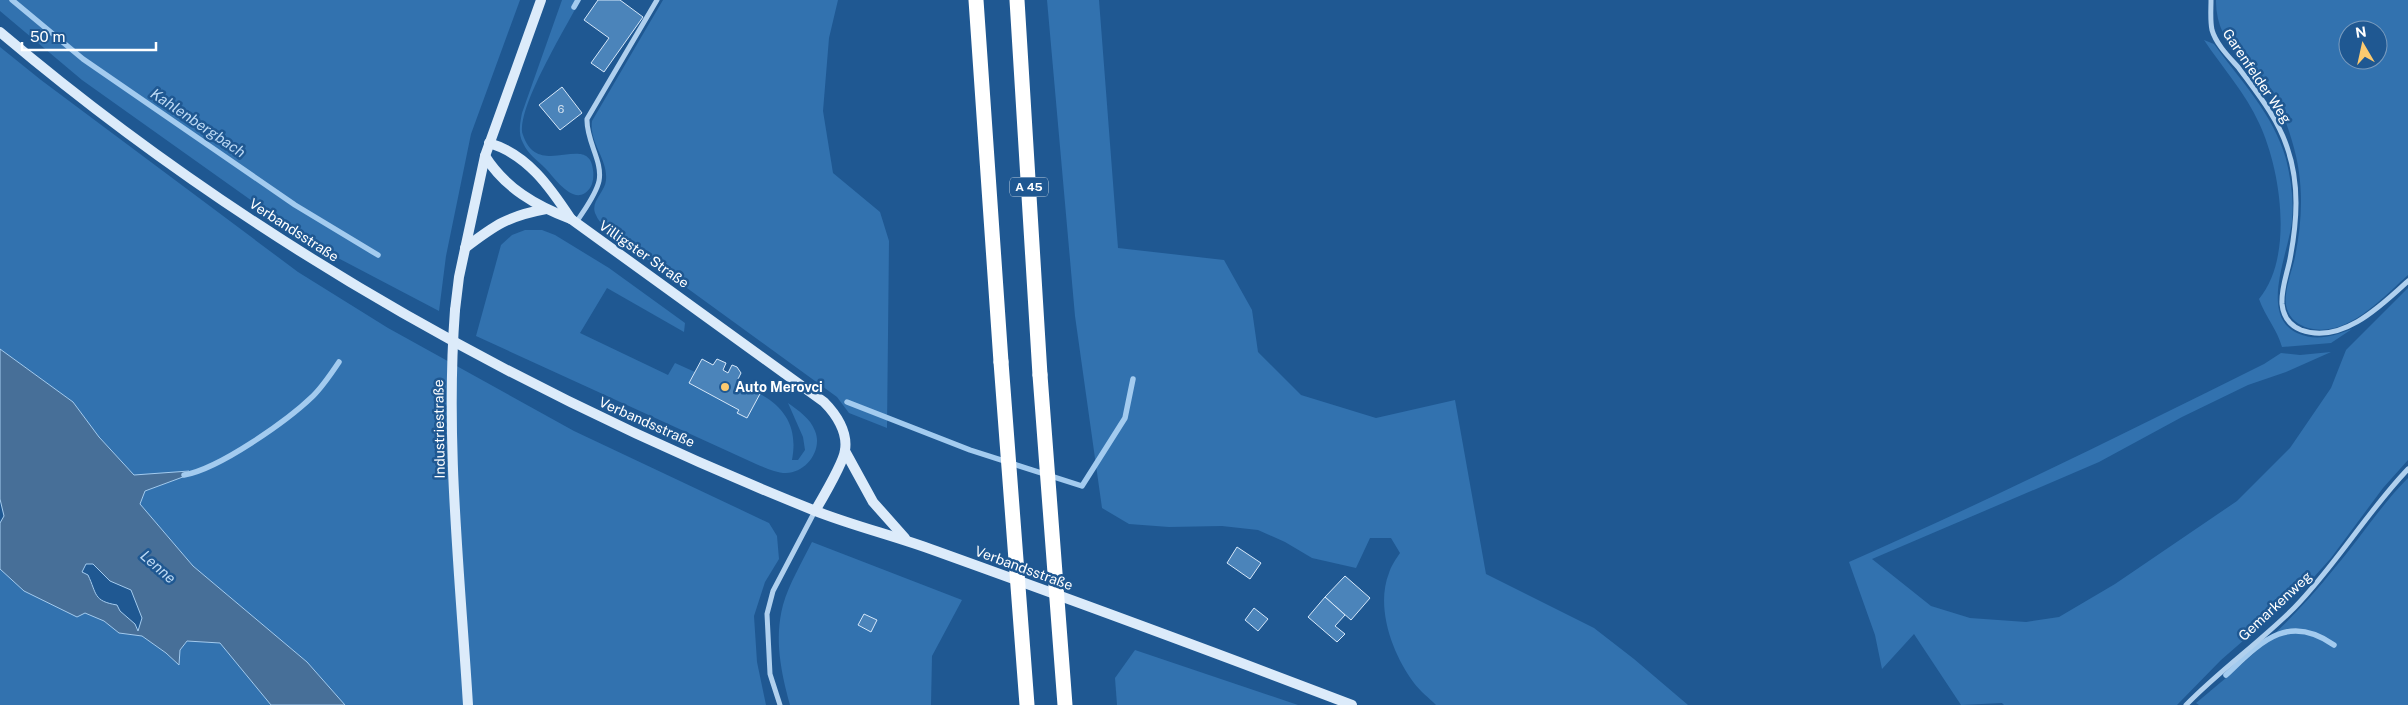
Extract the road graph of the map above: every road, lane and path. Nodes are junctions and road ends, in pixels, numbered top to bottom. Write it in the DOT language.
graph roads {
  1 [pos="541,0"];
  2 [pos="657,0"];
  3 [pos="976,0"];
  4 [pos="1017,0"];
  5 [pos="2211,0"];
  6 [pos="0,32"];
  7 [pos="489,143"];
  8 [pos="485,156"];
  9 [pos="546,209"];
  10 [pos="573,221"];
  11 [pos="465,248"];
  12 [pos="2408,281"];
  13 [pos="845,451"];
  14 [pos="2408,469"];
  15 [pos="816,511"];
  16 [pos="906,540"];
  17 [pos="468,705"];
  18 [pos="780,705"];
  19 [pos="1027,705"];
  20 [pos="1065,705"];
  21 [pos="1352,705"];
  22 [pos="2186,705"];
  1 -- 7 [label="main road"];
  2 -- 10 [label="street"];
  3 -- 19 [label="highway, bridge"];
  4 -- 20 [label="highway, A 45, bridge"];
  5 -- 12 [label="street, Garenfelder Weg"];
  6 -- 15 [label="main road, Verbandsstraße"];
  7 -- 8 [label="main road"];
  7 -- 10 [label="main road"];
  8 -- 9 [label="main road, Villigster Straße"];
  8 -- 11 [label="main road, Industriestraße"];
  9 -- 10 [label="main road, Villigster Straße"];
  9 -- 11 [label="main road"];
  10 -- 13 [label="main road, Villigster Straße"];
  11 -- 17 [label="main road, Industriestraße, bridge"];
  13 -- 15 [label="main road"];
  13 -- 16 [label="main road, Villigster Straße"];
  14 -- 22 [label="street, Gemarkenweg"];
  15 -- 16 [label="main road, Verbandsstraße"];
  15 -- 18 [label="street"];
  16 -- 21 [label="main road, Verbandsstraße"];
}
